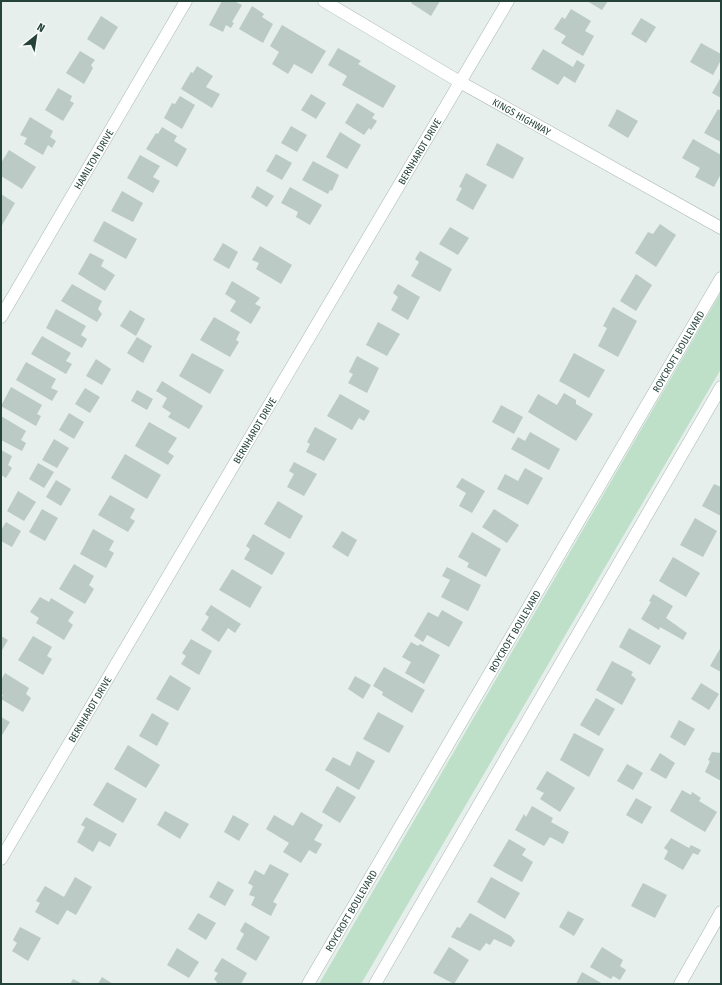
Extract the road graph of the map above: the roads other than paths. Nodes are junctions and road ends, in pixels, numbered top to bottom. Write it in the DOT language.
graph roads {
  1 [pos="186,1"];
  2 [pos="324,1"];
  3 [pos="508,1"];
  4 [pos="460,82"];
  5 [pos="721,228"];
  6 [pos="721,278"];
  7 [pos="1,317"];
  8 [pos="721,387"];
  9 [pos="1,860"];
  10 [pos="721,912"];
  11 [pos="308,984"];
  12 [pos="375,984"];
  13 [pos="680,984"];
  1 -- 7 [label="street, HAMILTON DRIVE"];
  2 -- 4 [label="street, KINGS HIGHWAY"];
  3 -- 4 [label="street, BERNHARDT DRIVE"];
  4 -- 5 [label="street, KINGS HIGHWAY"];
  4 -- 9 [label="street, BERNHARDT DRIVE"];
  6 -- 11 [label="street, ROYCROFT BOULEVARD"];
  8 -- 12 [label="street"];
  10 -- 13 [label="street"];
}
